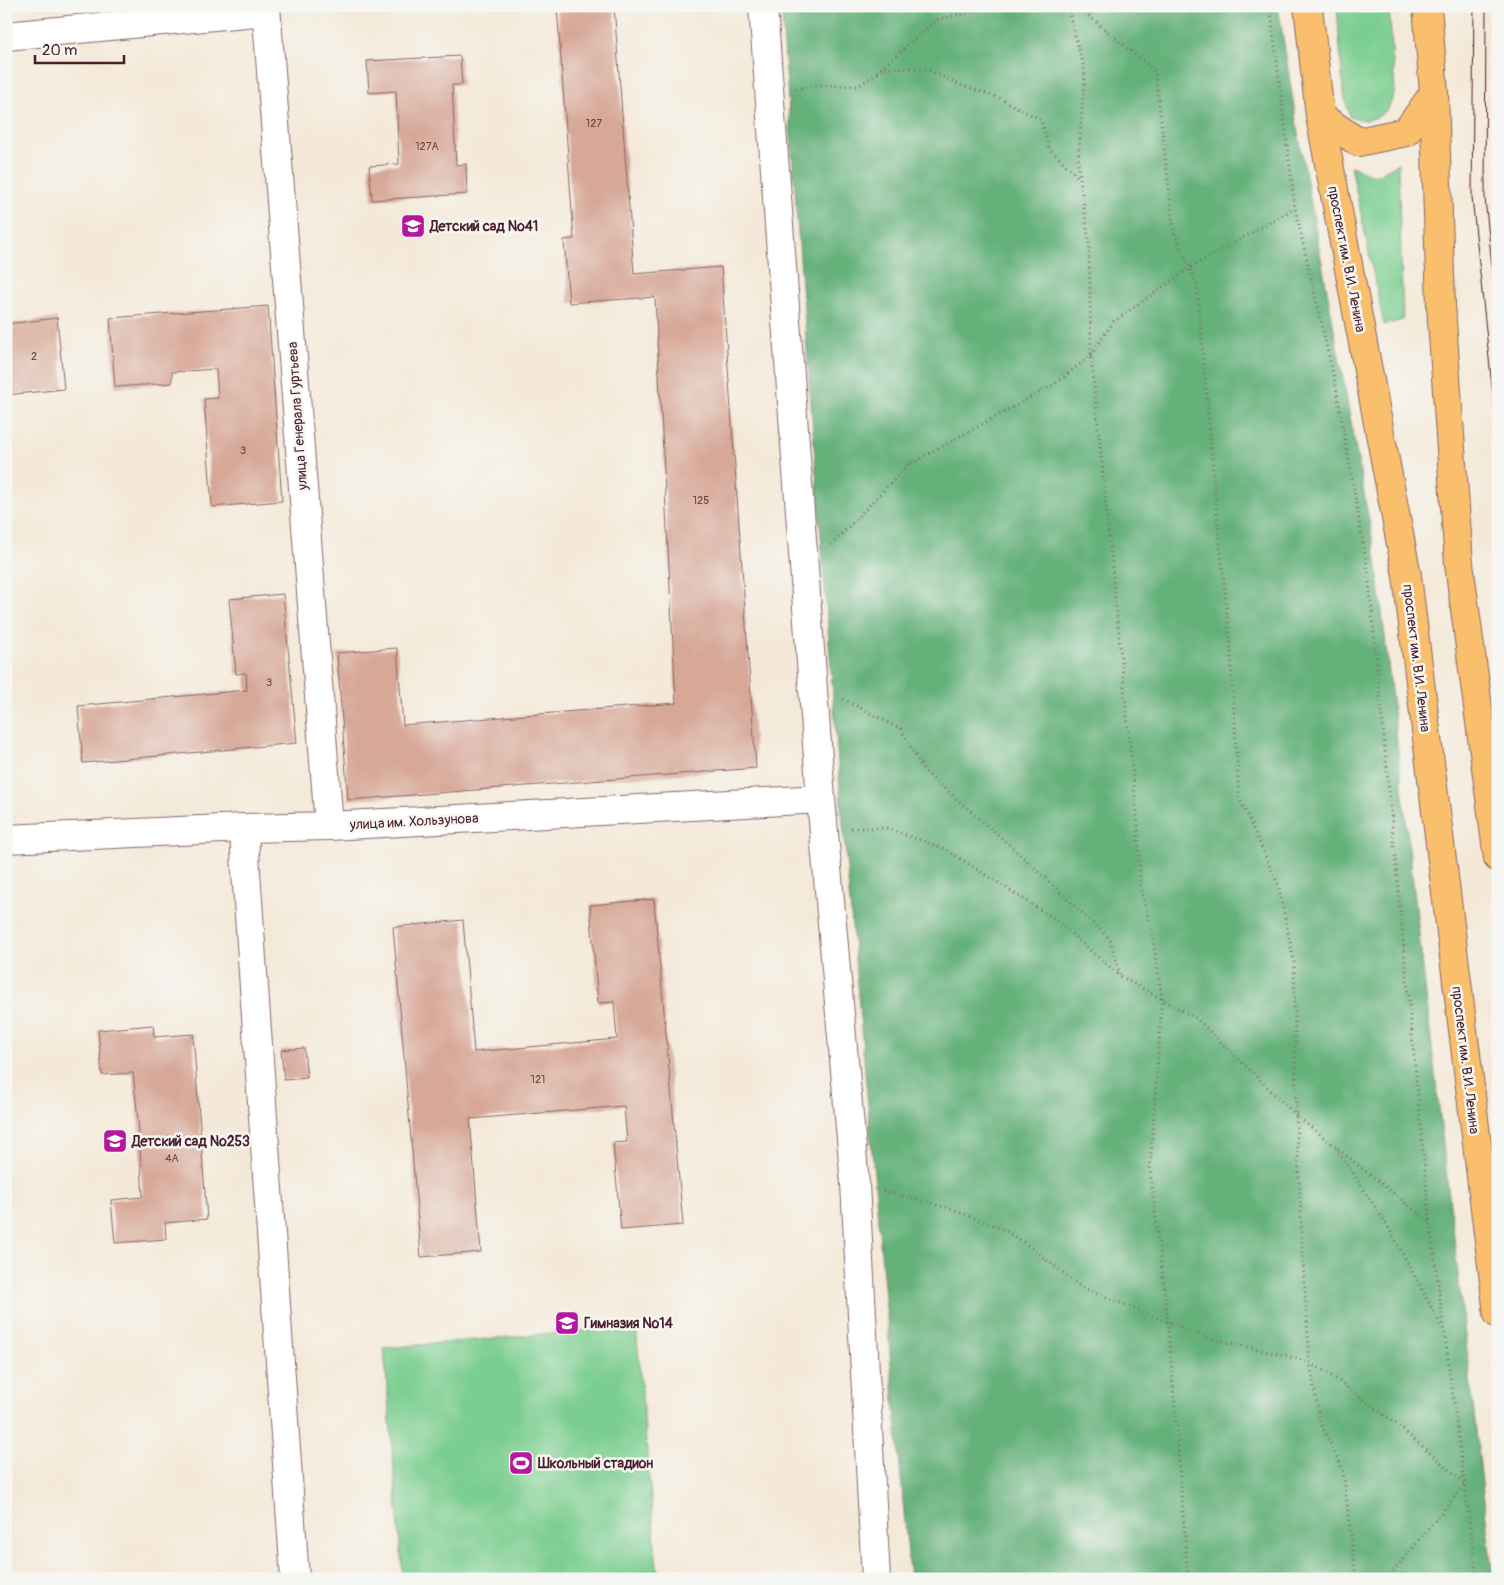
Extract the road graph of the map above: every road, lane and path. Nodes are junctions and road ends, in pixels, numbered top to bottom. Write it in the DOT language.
graph roads {
  1 [pos="763,6"];
  2 [pos="1006,6"];
  3 [pos="1067,6"];
  4 [pos="1078,6"];
  5 [pos="1270,6"];
  6 [pos="1308,6"];
  7 [pos="1428,6"];
  8 [pos="266,8"];
  9 [pos="6,36"];
  10 [pos="869,79"];
  11 [pos="790,90"];
  12 [pos="1434,93"];
  13 [pos="1320,116"];
  14 [pos="1080,179"];
  15 [pos="1295,208"];
  16 [pos="1190,268"];
  17 [pos="1091,355"];
  18 [pos="827,549"];
  19 [pos="842,698"];
  20 [pos="821,799"];
  21 [pos="329,826"];
  22 [pos="244,828"];
  23 [pos="847,828"];
  24 [pos="6,839"];
  25 [pos="1498,858"];
  26 [pos="1120,976"];
  27 [pos="1162,998"];
  28 [pos="1296,1115"];
  29 [pos="1334,1145"];
  30 [pos="877,1189"];
  31 [pos="1430,1223"];
  32 [pos="1498,1314"];
  33 [pos="1168,1322"];
  34 [pos="1444,1332"];
  35 [pos="1310,1363"];
  36 [pos="1465,1484"];
  37 [pos="295,1579"];
  38 [pos="876,1579"];
  39 [pos="1188,1579"];
  40 [pos="1356,1579"];
  41 [pos="1387,1579"];
  42 [pos="1477,1579"];
  1 -- 20 [label="street"];
  2 -- 10 [label="path"];
  3 -- 14 [label="path"];
  4 -- 16 [label="path"];
  5 -- 15 [label="path"];
  6 -- 13 [label="main road, проспект им. В.И. Ленина"];
  7 -- 12 [label="main road"];
  8 -- 9 [label="street"];
  8 -- 21 [label="street, улица Генерала Гуртьева"];
  10 -- 11 [label="path"];
  10 -- 14 [label="path"];
  12 -- 13 [label="main road"];
  12 -- 25 [label="main road"];
  13 -- 32 [label="main road, проспект им. В.И. Ленина"];
  14 -- 17 [label="path"];
  15 -- 16 [label="path"];
  15 -- 31 [label="path"];
  16 -- 17 [label="path"];
  16 -- 28 [label="path"];
  17 -- 18 [label="path"];
  17 -- 27 [label="path"];
  19 -- 26 [label="path"];
  20 -- 21 [label="street, улица им. Хользунова"];
  20 -- 38 [label="street"];
  21 -- 22 [label="street, улица им. Хользунова"];
  22 -- 24 [label="street, улица им. Хользунова"];
  22 -- 37 [label="street"];
  23 -- 26 [label="path"];
  26 -- 27 [label="path"];
  27 -- 28 [label="path"];
  27 -- 33 [label="path"];
  28 -- 29 [label="path"];
  28 -- 35 [label="path"];
  29 -- 31 [label="path"];
  29 -- 34 [label="path"];
  30 -- 33 [label="path"];
  31 -- 34 [label="path"];
  33 -- 35 [label="path"];
  33 -- 39 [label="path"];
  34 -- 36 [label="path"];
  35 -- 36 [label="path"];
  35 -- 40 [label="path"];
  36 -- 41 [label="path"];
  36 -- 42 [label="path"];
}
